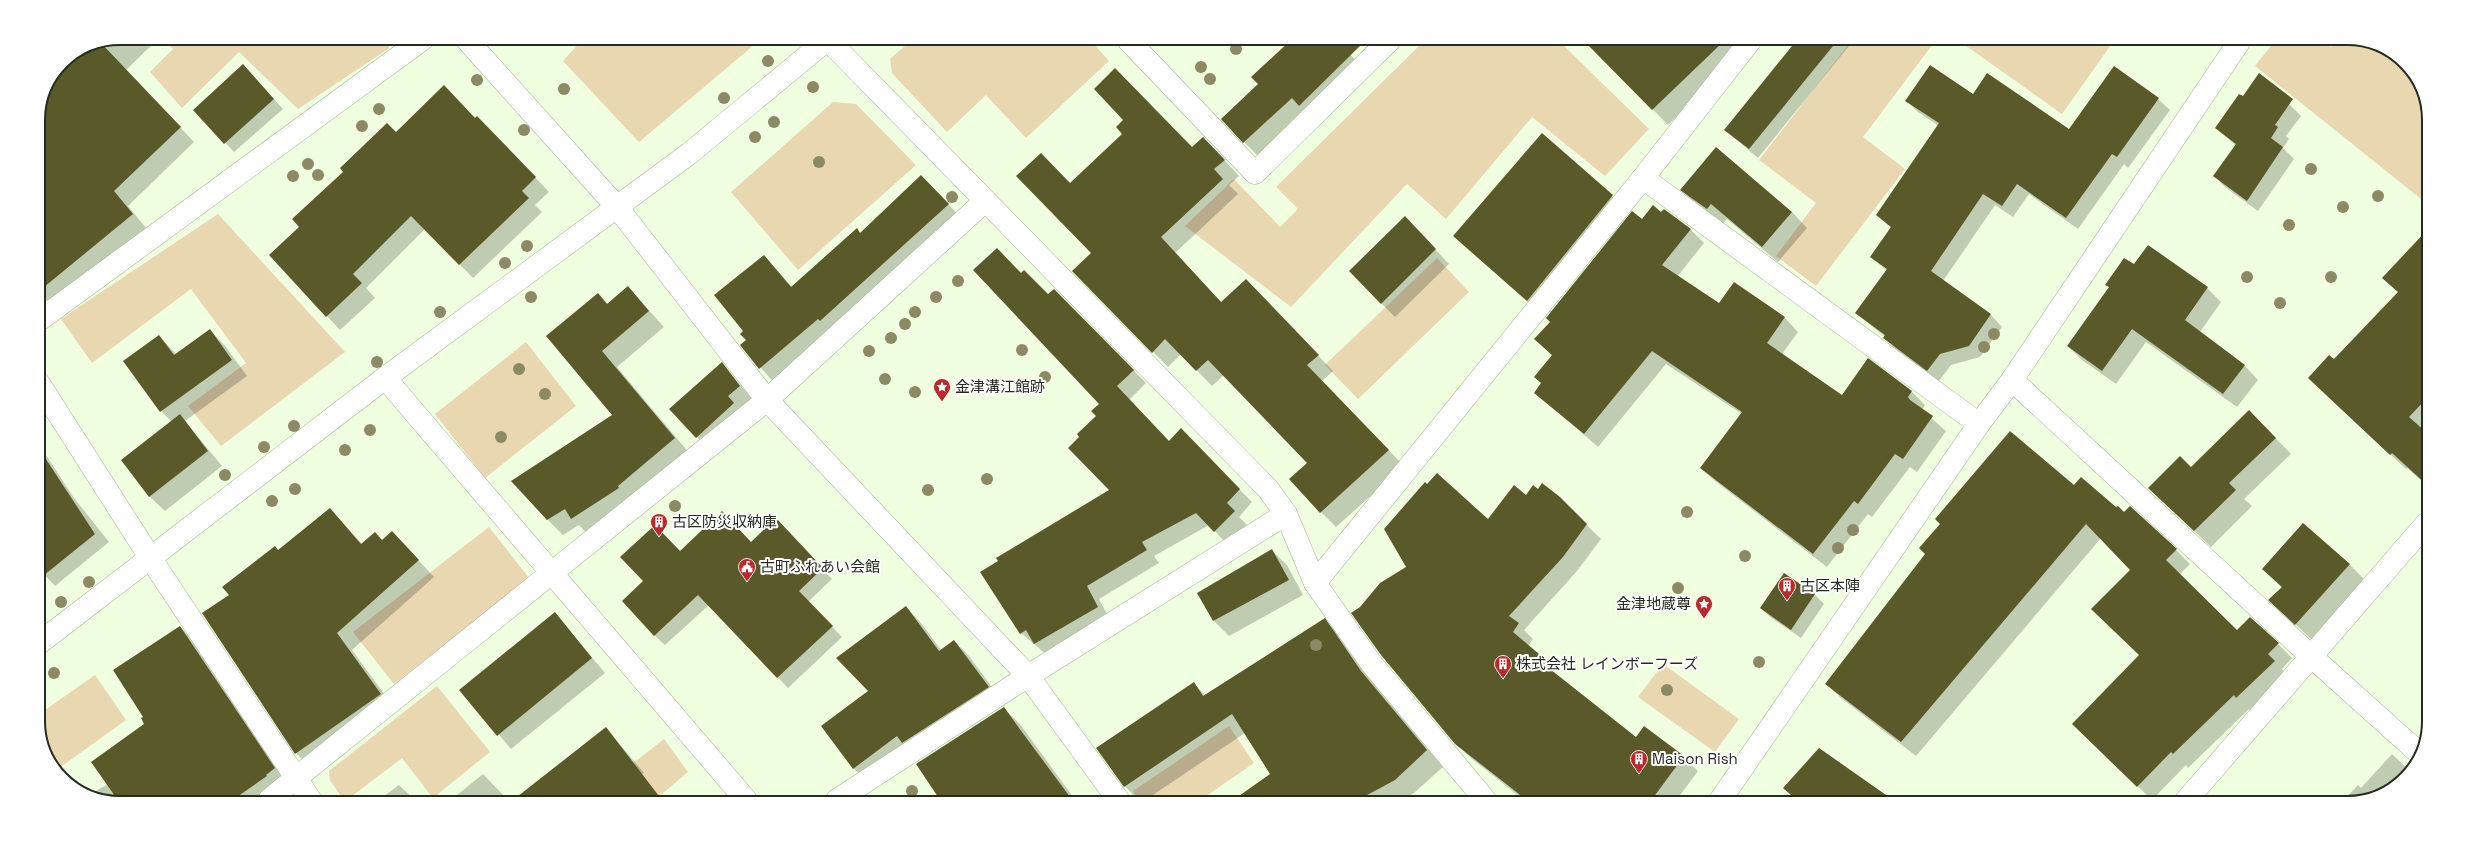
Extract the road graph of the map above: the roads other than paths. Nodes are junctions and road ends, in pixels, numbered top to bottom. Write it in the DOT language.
graph roads {
  1 [pos="415,45"];
  2 [pos="471,45"];
  3 [pos="822,45"];
  4 [pos="833,45"];
  5 [pos="1133,45"];
  6 [pos="1385,45"];
  7 [pos="1747,45"];
  8 [pos="2237,45"];
  9 [pos="1643,178"];
  10 [pos="985,201"];
  11 [pos="617,207"];
  12 [pos="45,316"];
  13 [pos="385,378"];
  14 [pos="2012,380"];
  15 [pos="45,393"];
  16 [pos="767,400"];
  17 [pos="1979,424"];
  18 [pos="1286,514"];
  19 [pos="2422,529"];
  20 [pos="151,559"];
  21 [pos="551,574"];
  22 [pos="1315,583"];
  23 [pos="45,639"];
  24 [pos="2312,658"];
  25 [pos="1028,676"];
  26 [pos="2416,750"];
  27 [pos="296,780"];
  28 [pos="274,796"];
  29 [pos="308,796"];
  30 [pos="743,796"];
  31 [pos="843,796"];
  32 [pos="1115,796"];
  33 [pos="1482,796"];
  34 [pos="1723,796"];
  35 [pos="2190,796"];
  1 -- 12 [label="street"];
  2 -- 11 [label="street"];
  3 -- 11 [label="street"];
  4 -- 10 [label="street"];
  5 -- 6 [label="street"];
  7 -- 9 [label="street"];
  8 -- 14 [label="street"];
  9 -- 17 [label="street"];
  9 -- 22 [label="street"];
  10 -- 16 [label="street"];
  10 -- 18 [label="street"];
  11 -- 13 [label="street"];
  11 -- 16 [label="street"];
  13 -- 20 [label="street"];
  13 -- 21 [label="street"];
  14 -- 17 [label="street"];
  14 -- 24 [label="street"];
  15 -- 20 [label="street"];
  16 -- 21 [label="street"];
  16 -- 25 [label="street"];
  17 -- 34 [label="street"];
  18 -- 22 [label="street"];
  18 -- 25 [label="street"];
  19 -- 24 [label="street"];
  20 -- 23 [label="street"];
  20 -- 27 [label="street"];
  21 -- 27 [label="street"];
  21 -- 30 [label="street"];
  22 -- 33 [label="street"];
  24 -- 26 [label="street"];
  24 -- 35 [label="street"];
  25 -- 31 [label="street"];
  25 -- 32 [label="street"];
  27 -- 28 [label="street"];
  27 -- 29 [label="street"];
}
